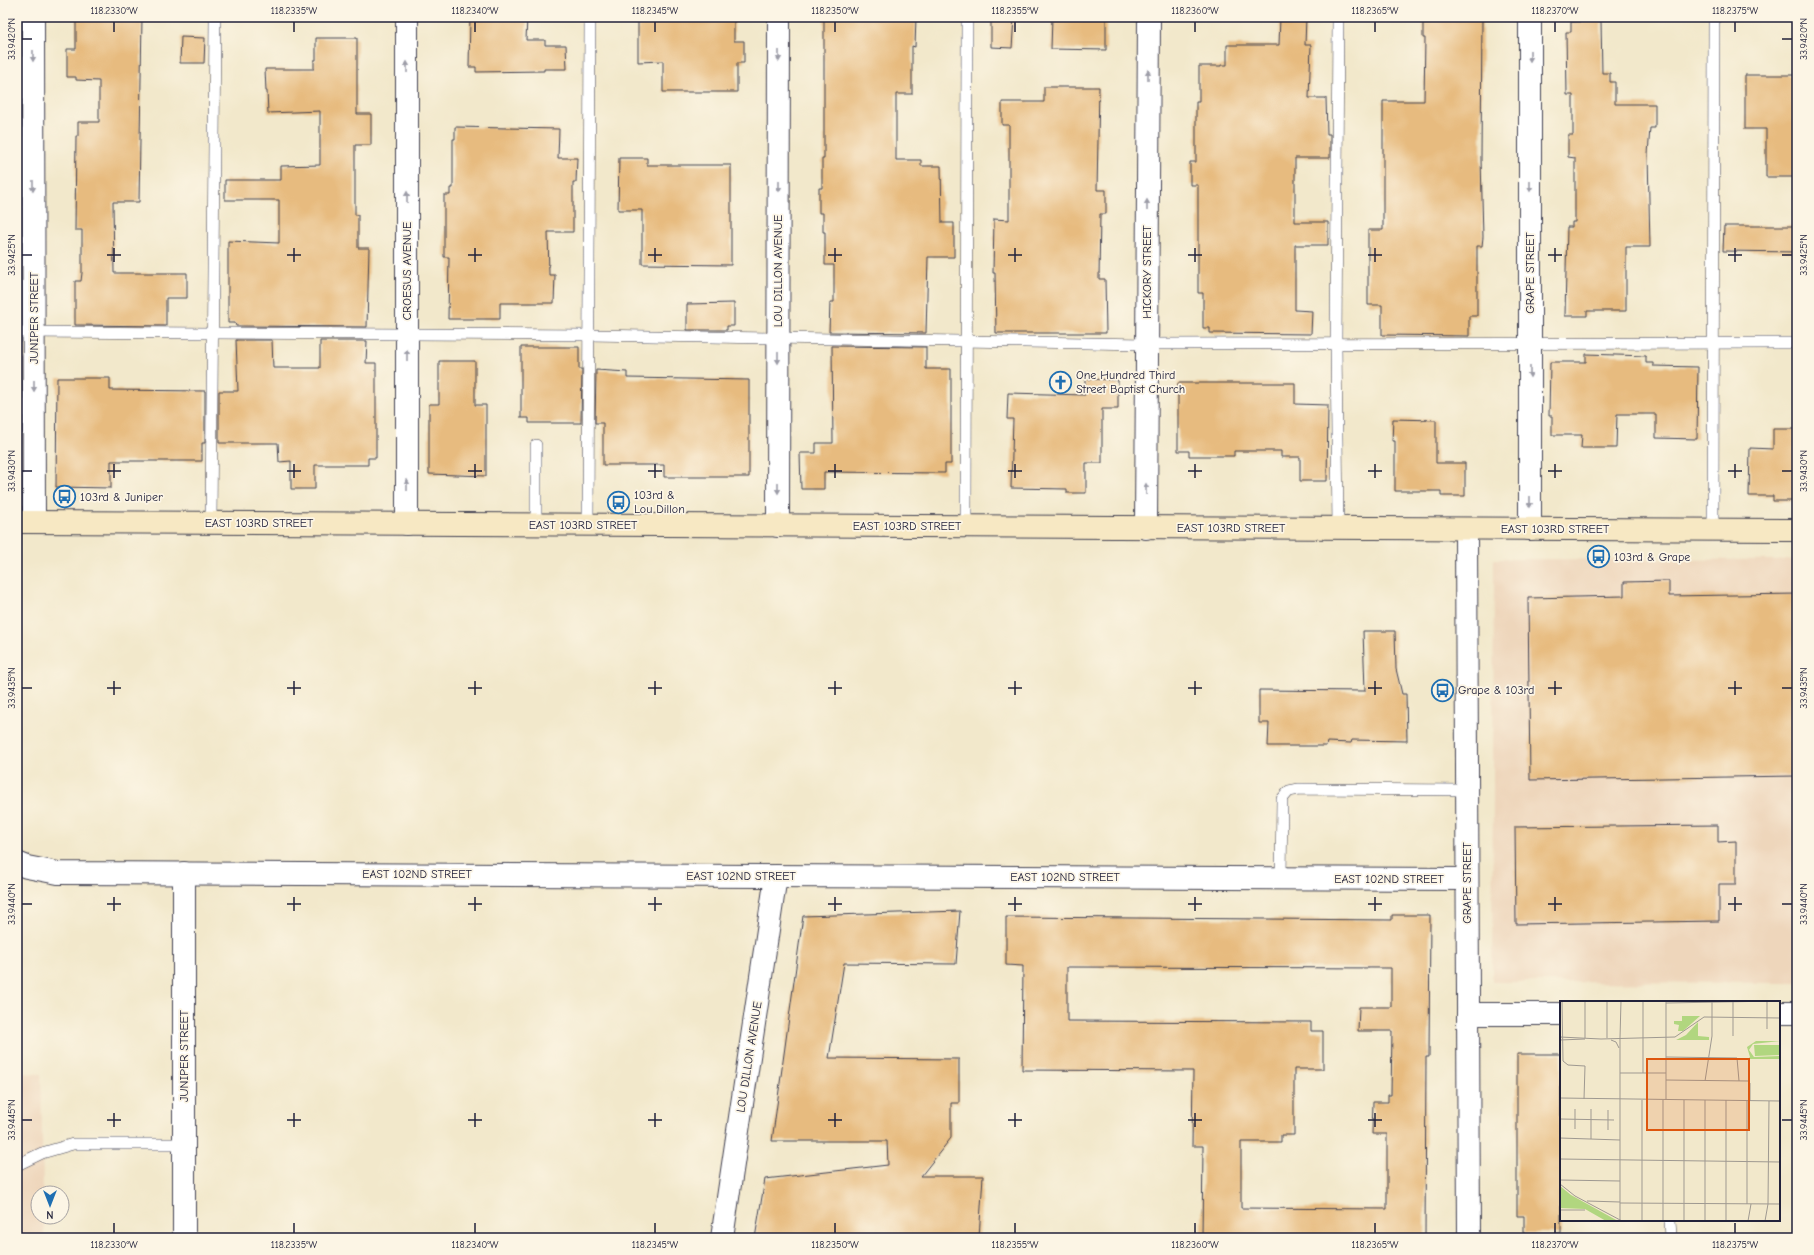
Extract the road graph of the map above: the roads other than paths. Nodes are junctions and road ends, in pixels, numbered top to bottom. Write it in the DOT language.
graph roads {
  1 [pos="33,17"];
  2 [pos="215,17"];
  3 [pos="407,17"];
  4 [pos="590,17"];
  5 [pos="779,17"];
  6 [pos="967,17"];
  7 [pos="1149,17"];
  8 [pos="1338,17"];
  9 [pos="1530,17"];
  10 [pos="1714,17"];
  11 [pos="25,332"];
  12 [pos="212,333"];
  13 [pos="407,333"];
  14 [pos="589,335"];
  15 [pos="778,337"];
  16 [pos="966,340"];
  17 [pos="1797,343"];
  18 [pos="1146,344"];
  19 [pos="1336,344"];
  20 [pos="1530,344"];
  21 [pos="1713,344"];
  22 [pos="536,445"];
  23 [pos="25,522"];
  24 [pos="211,523"];
  25 [pos="407,524"];
  26 [pos="536,525"];
  27 [pos="588,525"];
  28 [pos="778,526"];
  29 [pos="966,527"];
  30 [pos="1146,528"];
  31 [pos="1338,528"];
  32 [pos="1466,529"];
  33 [pos="1530,529"];
  34 [pos="1713,530"];
  35 [pos="1797,530"];
  36 [pos="1467,790"];
  37 [pos="17,863"];
  38 [pos="184,873"];
  39 [pos="776,876"];
  40 [pos="1281,878"];
  41 [pos="1467,879"];
  42 [pos="1780,1013"];
  43 [pos="1797,1013"];
  44 [pos="1468,1014"];
  45 [pos="1560,1014"];
  46 [pos="184,1144"];
  47 [pos="17,1165"];
  48 [pos="1670,1221"];
  49 [pos="184,1238"];
  50 [pos="722,1238"];
  51 [pos="1469,1238"];
  52 [pos="1671,1238"];
  1 -- 11 [label="street, JUNIPER STREET, one-way"];
  2 -- 12 [label="lane"];
  13 -- 3 [label="street, CROESUS AVENUE, one-way"];
  4 -- 14 [label="lane"];
  5 -- 15 [label="street, LOU DILLON AVENUE, one-way"];
  6 -- 16 [label="lane"];
  18 -- 7 [label="street, HICKORY STREET, one-way"];
  8 -- 19 [label="lane"];
  9 -- 20 [label="street, GRAPE STREET, one-way"];
  10 -- 21 [label="lane"];
  11 -- 12 [label="lane"];
  11 -- 23 [label="street, JUNIPER STREET, one-way"];
  12 -- 13 [label="lane"];
  12 -- 24 [label="lane"];
  13 -- 14 [label="lane"];
  25 -- 13 [label="street, CROESUS AVENUE, one-way"];
  14 -- 15 [label="lane"];
  14 -- 27 [label="lane"];
  15 -- 16 [label="lane"];
  15 -- 28 [label="street, LOU DILLON AVENUE, one-way"];
  16 -- 18 [label="lane"];
  16 -- 29 [label="lane"];
  17 -- 21 [label="lane"];
  18 -- 19 [label="lane"];
  30 -- 18 [label="street, HICKORY STREET, one-way"];
  19 -- 20 [label="lane"];
  19 -- 31 [label="lane"];
  20 -- 21 [label="lane"];
  20 -- 33 [label="street, GRAPE STREET, one-way"];
  21 -- 34 [label="lane"];
  22 -- 26 [label="lane"];
  23 -- 24 [label="street, EAST 103RD STREET"];
  24 -- 25 [label="street, EAST 103RD STREET"];
  25 -- 26 [label="street, EAST 103RD STREET"];
  26 -- 27 [label="street, EAST 103RD STREET"];
  27 -- 28 [label="street, EAST 103RD STREET"];
  28 -- 29 [label="street, EAST 103RD STREET"];
  29 -- 30 [label="street, EAST 103RD STREET"];
  30 -- 31 [label="street, EAST 103RD STREET"];
  31 -- 32 [label="street, EAST 103RD STREET"];
  32 -- 33 [label="street, EAST 103RD STREET"];
  32 -- 36 [label="street, GRAPE STREET"];
  33 -- 34 [label="street, EAST 103RD STREET"];
  34 -- 35 [label="street, EAST 103RD STREET"];
  36 -- 40 [label="lane"];
  36 -- 41 [label="street, GRAPE STREET"];
  37 -- 38 [label="street, EAST 102ND STREET"];
  38 -- 39 [label="street, EAST 102ND STREET"];
  38 -- 46 [label="street, JUNIPER STREET"];
  39 -- 40 [label="street, EAST 102ND STREET"];
  39 -- 50 [label="street, LOU DILLON AVENUE"];
  40 -- 41 [label="street, EAST 102ND STREET"];
  41 -- 44 [label="street, GRAPE STREET"];
  42 -- 43 [label="street"];
  44 -- 45 [label="street"];
  44 -- 51 [label="street, GRAPE STREET"];
  46 -- 47 [label="lane"];
  46 -- 49 [label="street, JUNIPER STREET"];
  48 -- 52 [label="lane"];
}
